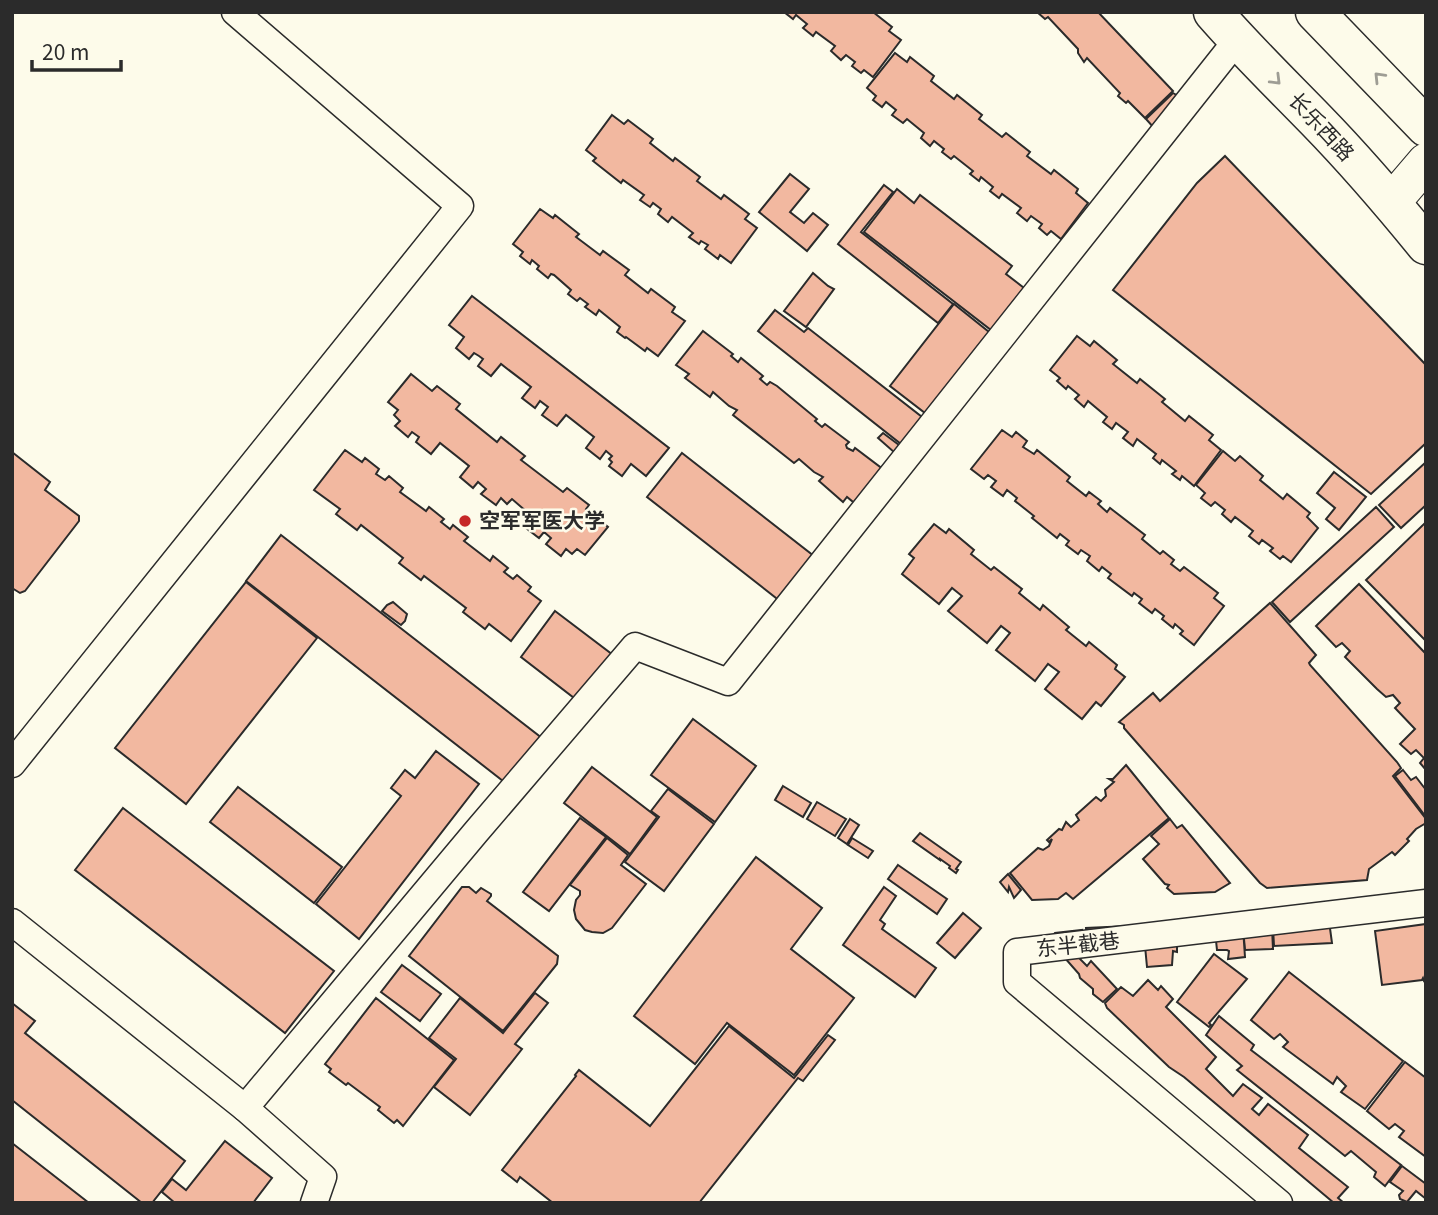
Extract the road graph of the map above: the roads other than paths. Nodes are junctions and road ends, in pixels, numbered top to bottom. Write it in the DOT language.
graph roads {
  1 [pos="235,12"];
  2 [pos="1213,12"];
  3 [pos="1315,12"];
  4 [pos="1237,40"];
  5 [pos="1426,127"];
  6 [pos="1426,162"];
  7 [pos="1391,203"];
  8 [pos="1425,242"];
  9 [pos="12,764"];
  10 [pos="1426,904"];
  11 [pos="12,922"];
  12 [pos="245,1108"];
  13 [pos="314,1203"];
  14 [pos="1279,1203"];
  1 -- 9 [label="street"];
  2 -- 4 [label="main road, 长乐西路"];
  5 -- 3 [label="main road, one-way"];
  4 -- 7 [label="main road, 长乐西路, one-way"];
  4 -- 12 [label="street"];
  6 -- 7 [label="main road"];
  7 -- 8 [label="main road, 长乐西路"];
  10 -- 14 [label="street, 东半截巷"];
  11 -- 12 [label="street"];
  12 -- 13 [label="street"];
}
